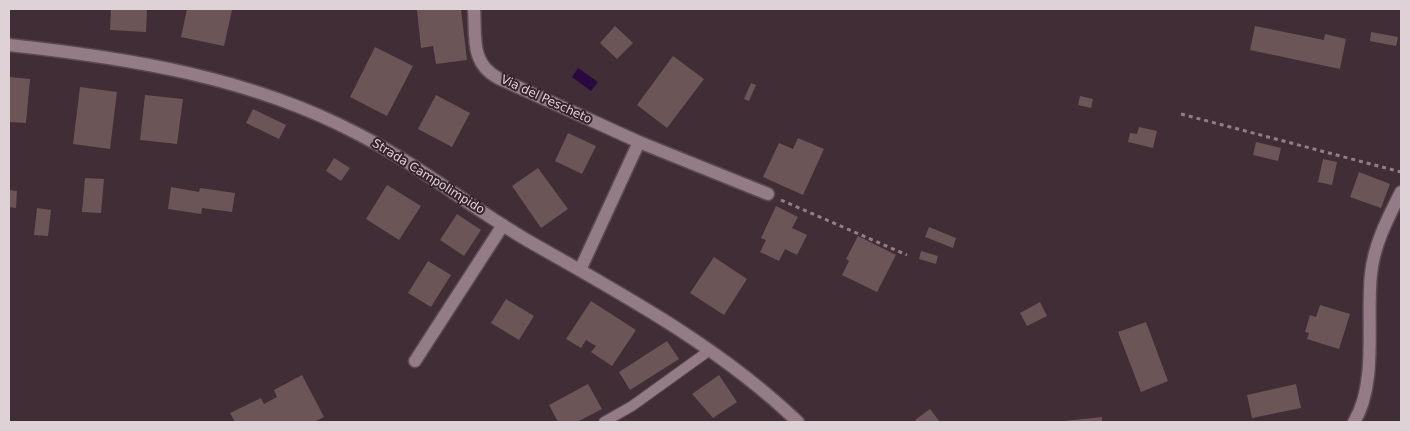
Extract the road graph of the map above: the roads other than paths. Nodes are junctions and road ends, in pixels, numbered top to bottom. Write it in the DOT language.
graph roads {
  1 [pos="474,9"];
  2 [pos="9,44"];
  3 [pos="638,142"];
  4 [pos="1401,192"];
  5 [pos="768,194"];
  6 [pos="503,225"];
  7 [pos="580,270"];
  8 [pos="710,350"];
  9 [pos="415,361"];
  10 [pos="604,422"];
  11 [pos="798,422"];
  12 [pos="1354,422"];
  1 -- 3 [label="street, Via del Pescheto"];
  2 -- 6 [label="street, Strada Campolimpido"];
  3 -- 5 [label="street, Via del Pescheto"];
  3 -- 7 [label="street"];
  4 -- 12 [label="street"];
  6 -- 7 [label="street, Strada Campolimpido"];
  6 -- 9 [label="street"];
  7 -- 8 [label="street, Strada Campolimpido"];
  8 -- 10 [label="lane"];
  8 -- 11 [label="street, Strada Campolimpido"];
}
